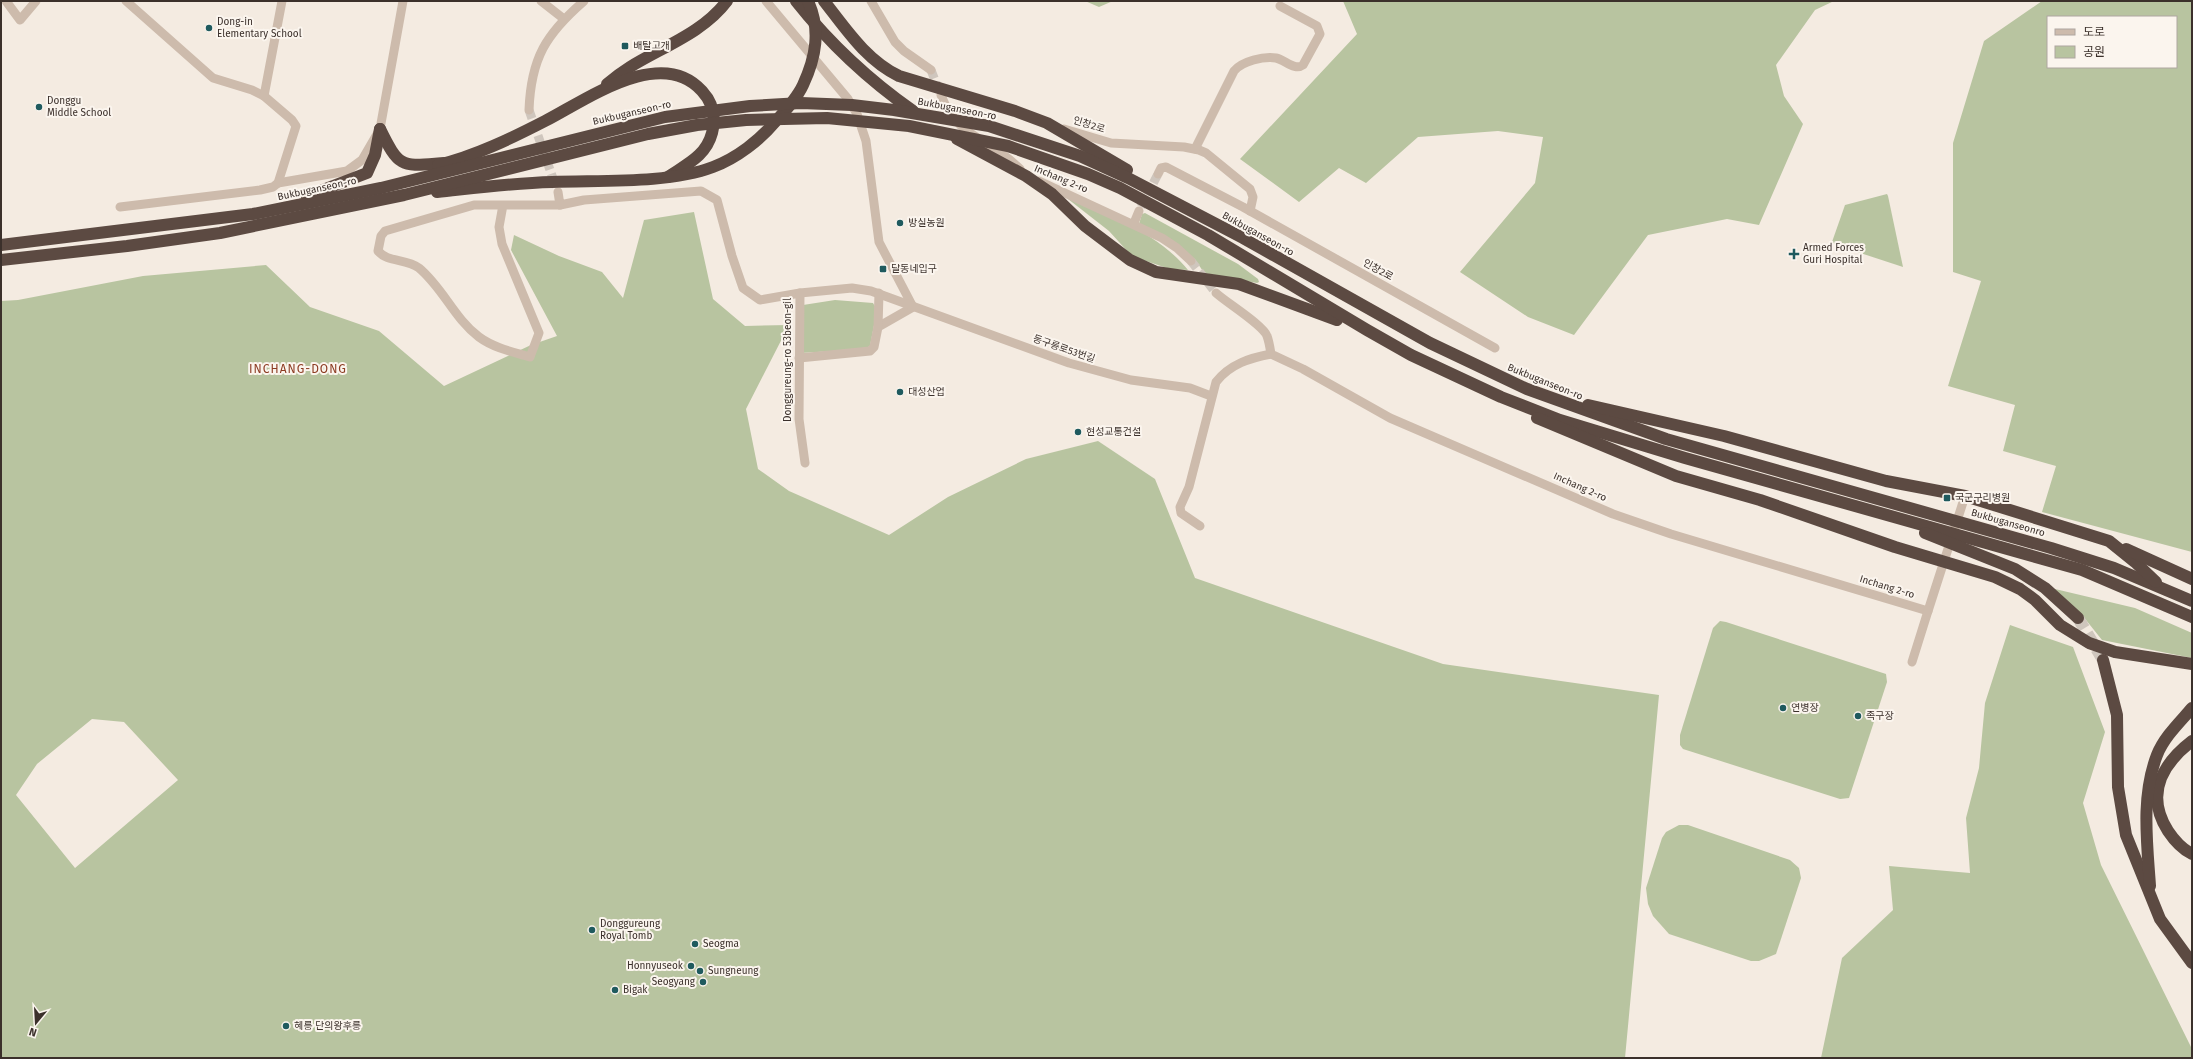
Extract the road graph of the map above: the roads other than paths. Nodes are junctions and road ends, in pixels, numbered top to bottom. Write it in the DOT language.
graph roads {
  1 [pos="6,1"];
  2 [pos="36,1"];
  3 [pos="126,1"];
  4 [pos="282,1"];
  5 [pos="403,1"];
  6 [pos="541,1"];
  7 [pos="584,1"];
  8 [pos="727,1"];
  9 [pos="766,1"];
  10 [pos="796,1"];
  11 [pos="808,1"];
  12 [pos="824,1"];
  13 [pos="872,1"];
  14 [pos="1280,6"];
  15 [pos="564,18"];
  16 [pos="931,70"];
  17 [pos="600,89"];
  18 [pos="941,95"];
  19 [pos="264,96"];
  20 [pos="529,110"];
  21 [pos="1050,125"];
  22 [pos="380,129"];
  23 [pos="1195,149"];
  24 [pos="446,163"];
  25 [pos="1158,174"];
  26 [pos="668,176"];
  27 [pos="1026,176"];
  28 [pos="278,183"];
  29 [pos="558,192"];
  30 [pos="404,195"];
  31 [pos="307,196"];
  32 [pos="560,205"];
  33 [pos="503,206"];
  34 [pos="120,207"];
  35 [pos="1139,211"];
  36 [pos="1250,211"];
  37 [pos="240,216"];
  38 [pos="1134,223"];
  39 [pos="1243,238"];
  40 [pos="1,245"];
  41 [pos="1,260"];
  42 [pos="1191,261"];
  43 [pos="898,279"];
  44 [pos="800,293"];
  45 [pos="1216,293"];
  46 [pos="882,294"];
  47 [pos="913,307"];
  48 [pos="878,328"];
  49 [pos="1367,330"];
  50 [pos="1495,348"];
  51 [pos="1271,354"];
  52 [pos="799,358"];
  53 [pos="1527,389"];
  54 [pos="1211,396"];
  55 [pos="1502,397"];
  56 [pos="805,463"];
  57 [pos="1963,501"];
  58 [pos="1861,507"];
  59 [pos="1200,526"];
  60 [pos="2109,541"];
  61 [pos="1945,558"];
  62 [pos="2192,579"];
  63 [pos="2160,586"];
  64 [pos="2192,595"];
  65 [pos="2192,601"];
  66 [pos="1928,611"];
  67 [pos="2192,617"];
  68 [pos="2078,618"];
  69 [pos="2103,660"];
  70 [pos="1912,662"];
  71 [pos="2192,664"];
  72 [pos="2192,708"];
  73 [pos="2192,740"];
  74 [pos="2192,854"];
  75 [pos="2150,899"];
  76 [pos="2192,963"];
  1 -- 2 [label="street"];
  3 -- 19 [label="street"];
  4 -- 19 [label="street"];
  5 -- 22 [label="street"];
  6 -- 15 [label="street"];
  7 -- 15 [label="street"];
  8 -- 17 [label="highway"];
  9 -- 43 [label="street"];
  10 -- 27 [label="highway"];
  11 -- 26 [label="highway"];
  12 -- 21 [label="highway"];
  13 -- 16 [label="street"];
  14 -- 23 [label="street"];
  15 -- 20 [label="street"];
  17 -- 24 [label="highway"];
  17 -- 26 [label="highway"];
  18 -- 27 [label="street, Inchang 2-ro"];
  19 -- 28 [label="street"];
  21 -- 23 [label="street, 인창2로"];
  21 -- 39 [label="highway"];
  22 -- 24 [label="highway"];
  22 -- 28 [label="street"];
  22 -- 31 [label="highway"];
  23 -- 36 [label="street, 인창2로"];
  24 -- 31 [label="highway"];
  25 -- 36 [label="street, 인창2로"];
  26 -- 30 [label="highway"];
  27 -- 38 [label="street, Inchang 2-ro"];
  27 -- 49 [label="highway"];
  28 -- 34 [label="street"];
  29 -- 32 [label="street"];
  30 -- 41 [label="highway"];
  30 -- 49 [label="highway"];
  31 -- 37 [label="highway"];
  32 -- 33 [label="street, Donggureung-ro 53beon-gil"];
  32 -- 44 [label="street, Donggureung-ro 53beon-gil"];
  33 -- 33 [label="street, Donggureung-ro 53beon-gil"];
  35 -- 38 [label="street"];
  36 -- 50 [label="street, 인창2로"];
  37 -- 39 [label="highway, Bukbuganseon-ro"];
  37 -- 40 [label="highway, Bukbuganseon-ro"];
  38 -- 42 [label="street, Inchang 2-ro"];
  39 -- 53 [label="highway, Bukbuganseon-ro"];
  43 -- 46 [label="street"];
  43 -- 47 [label="street"];
  44 -- 46 [label="street, 동구릉로53번길"];
  44 -- 52 [label="street, Donggureung-ro 53beon-gil"];
  45 -- 51 [label="street"];
  46 -- 47 [label="street, 동구릉로53번길"];
  46 -- 48 [label="street"];
  47 -- 48 [label="street"];
  47 -- 54 [label="street, 동구릉로53번길"];
  48 -- 52 [label="street"];
  49 -- 55 [label="highway"];
  51 -- 54 [label="street"];
  51 -- 66 [label="street, Inchang 2-ro"];
  52 -- 56 [label="street, Donggureung-ro 53beon-gil"];
  53 -- 57 [label="highway"];
  53 -- 63 [label="highway, Bukbuganseon-ro"];
  54 -- 59 [label="street"];
  55 -- 58 [label="highway"];
  55 -- 61 [label="highway"];
  57 -- 60 [label="highway"];
  57 -- 61 [label="street"];
  58 -- 67 [label="highway"];
  58 -- 68 [label="highway"];
  60 -- 62 [label="highway"];
  60 -- 63 [label="highway"];
  61 -- 66 [label="street"];
  61 -- 71 [label="highway"];
  63 -- 64 [label="highway"];
  63 -- 65 [label="highway"];
  66 -- 70 [label="street"];
  69 -- 75 [label="highway"];
  72 -- 75 [label="highway"];
  73 -- 74 [label="highway"];
  75 -- 76 [label="highway"];
}
